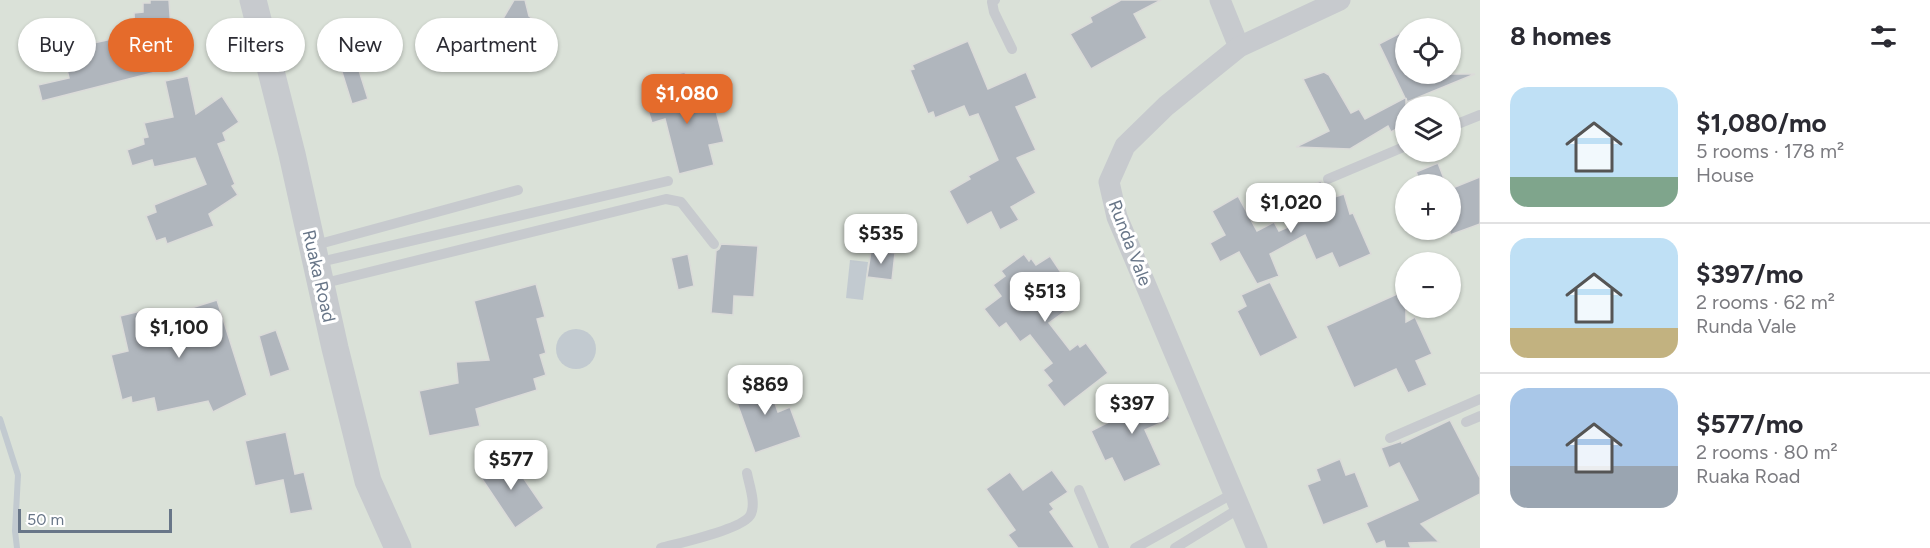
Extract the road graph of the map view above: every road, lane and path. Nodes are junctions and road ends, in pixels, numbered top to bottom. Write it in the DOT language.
graph roads {
  1 [pos="253,0"];
  2 [pos="995,0"];
  3 [pos="1220,0"];
  4 [pos="1340,0"];
  5 [pos="1239,47"];
  6 [pos="1012,49"];
  7 [pos="1480,115"];
  8 [pos="1461,123"];
  9 [pos="1395,151"];
  10 [pos="1328,179"];
  11 [pos="668,181"];
  12 [pos="518,190"];
  13 [pos="714,244"];
  14 [pos="316,264"];
  15 [pos="1480,399"];
  16 [pos="1480,416"];
  17 [pos="1466,422"];
  18 [pos="1390,438"];
  19 [pos="747,473"];
  20 [pos="1079,490"];
  21 [pos="1237,500"];
  22 [pos="399,548"];
  23 [pos="661,548"];
  24 [pos="1104,548"];
  25 [pos="1135,548"];
  26 [pos="1175,548"];
  27 [pos="1257,548"];
  1 -- 14 [label="street, Ruaka Road"];
  2 -- 6 [label="lane"];
  3 -- 5 [label="street"];
  4 -- 5 [label="street, Runda Vale"];
  5 -- 21 [label="street, Runda Vale"];
  7 -- 8 [label="lane"];
  9 -- 10 [label="lane"];
  11 -- 14 [label="lane"];
  12 -- 14 [label="lane"];
  13 -- 14 [label="lane"];
  14 -- 22 [label="street, Ruaka Road"];
  15 -- 18 [label="lane"];
  16 -- 17 [label="lane"];
  19 -- 23 [label="lane"];
  20 -- 24 [label="lane"];
  21 -- 25 [label="lane"];
  21 -- 26 [label="lane"];
  21 -- 27 [label="street, Runda Vale"];
}
